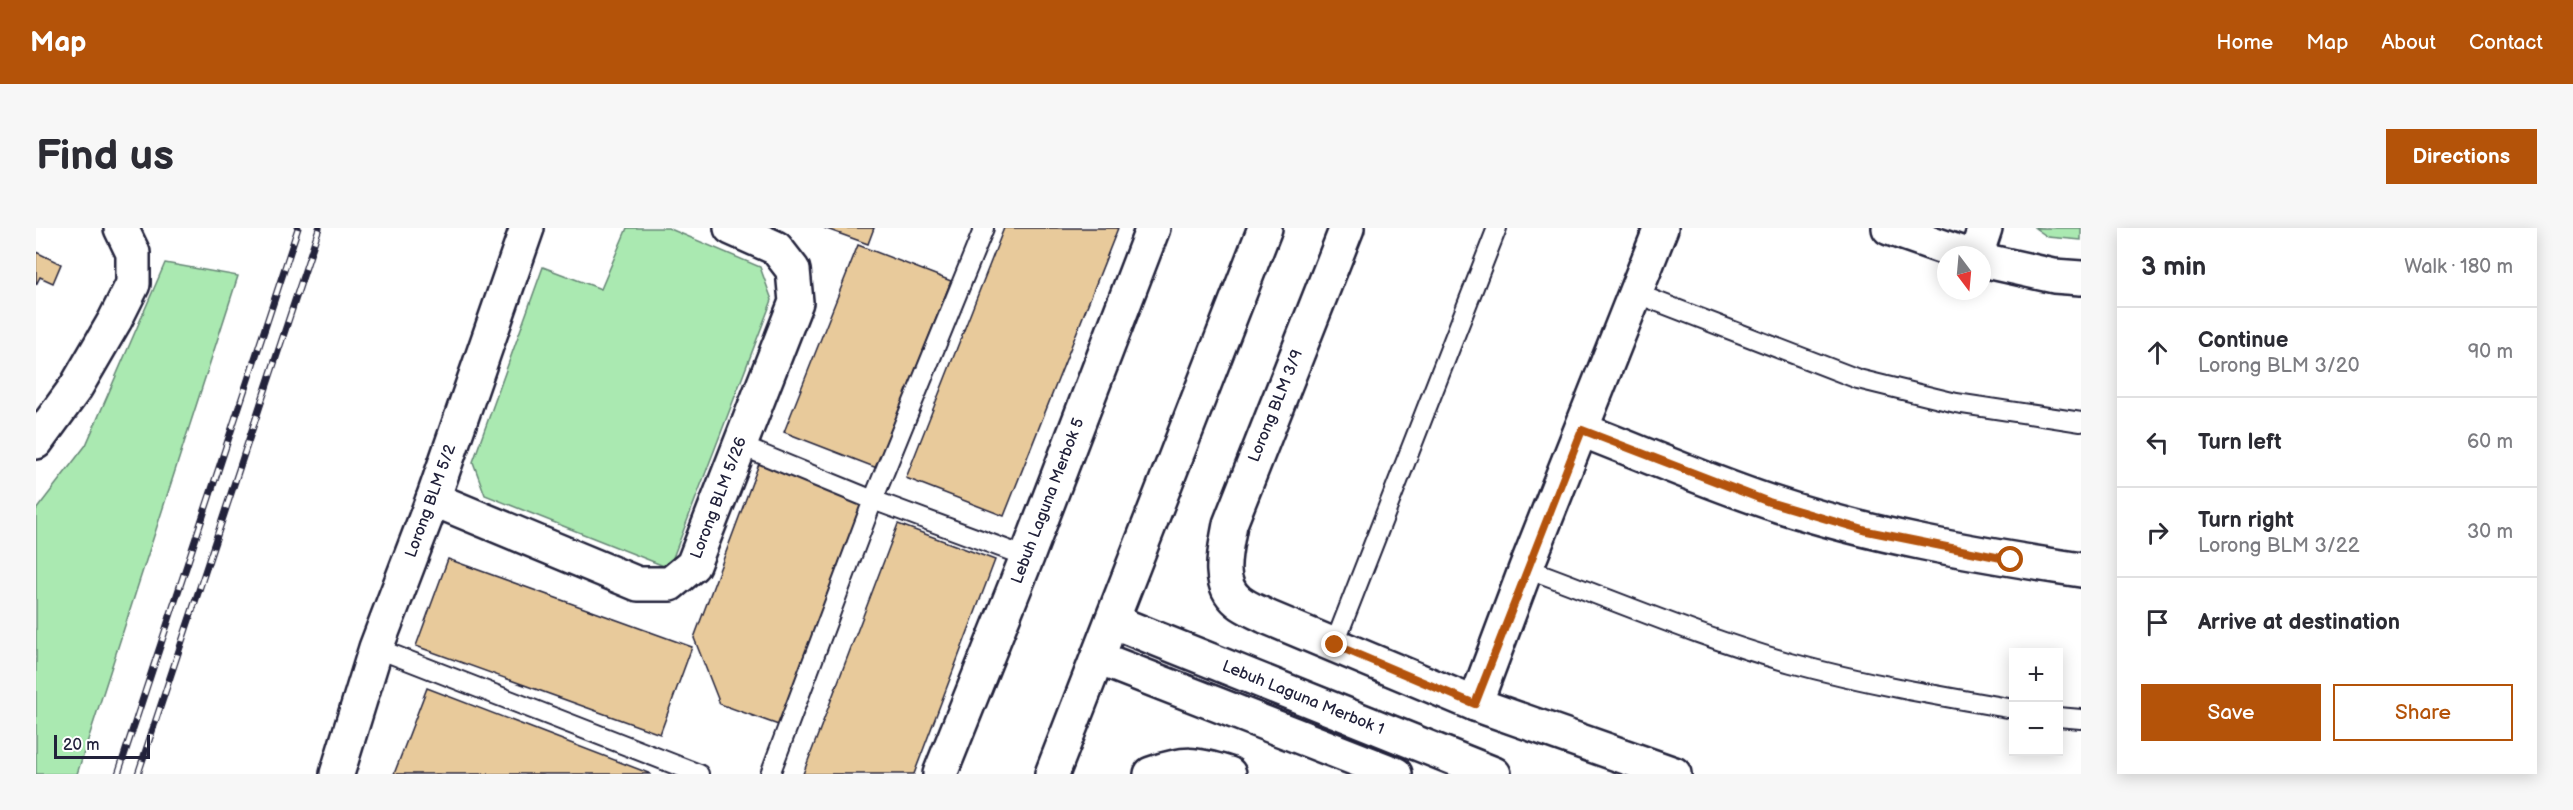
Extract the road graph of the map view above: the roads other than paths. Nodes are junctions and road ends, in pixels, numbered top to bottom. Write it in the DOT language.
graph roads {
  1 [pos="124,228"];
  2 [pos="528,228"];
  3 [pos="731,228"];
  4 [pos="984,228"];
  5 [pos="1153,228"];
  6 [pos="1265,228"];
  7 [pos="1347,228"];
  8 [pos="1497,228"];
  9 [pos="1661,228"];
  10 [pos="1889,228"];
  11 [pos="1985,228"];
  12 [pos="1940,246"];
  13 [pos="1979,246"];
  14 [pos="1991,262"];
  15 [pos="2081,278"];
  16 [pos="1635,293"];
  17 [pos="2081,422"];
  18 [pos="1582,430"];
  19 [pos="36,442"];
  20 [pos="739,445"];
  21 [pos="433,499"];
  22 [pos="873,500"];
  23 [pos="1027,557"];
  24 [pos="1526,568"];
  25 [pos="2081,570"];
  26 [pos="1112,621"];
  27 [pos="1335,645"];
  28 [pos="376,648"];
  29 [pos="1098,658"];
  30 [pos="1475,704"];
  31 [pos="2009,708"];
  32 [pos="2063,717"];
  33 [pos="2081,719"];
  34 [pos="337,774"];
  35 [pos="699,774"];
  36 [pos="771,774"];
  37 [pos="940,774"];
  38 [pos="1052,774"];
  39 [pos="1151,774"];
  40 [pos="1229,774"];
  41 [pos="1395,774"];
  42 [pos="1494,774"];
  43 [pos="1674,774"];
  1 -- 19 [label="street"];
  2 -- 21 [label="street, Lorong BLM 5/2"];
  3 -- 20 [label="street, Lorong BLM 5/26"];
  4 -- 22 [label="lane"];
  5 -- 23 [label="street, Lebuh Laguna Merbok 5"];
  6 -- 26 [label="street"];
  7 -- 27 [label="street, Lorong BLM 3/9"];
  8 -- 27 [label="lane"];
  9 -- 16 [label="street"];
  10 -- 12 [label="street"];
  11 -- 13 [label="street"];
  14 -- 15 [label="street"];
  16 -- 17 [label="lane"];
  16 -- 18 [label="street"];
  18 -- 24 [label="street"];
  18 -- 25 [label="street"];
  20 -- 21 [label="street, Lorong BLM 5/26"];
  20 -- 22 [label="lane"];
  21 -- 28 [label="street, Lorong BLM 5/2"];
  22 -- 23 [label="lane"];
  22 -- 36 [label="lane"];
  23 -- 37 [label="street, Lebuh Laguna Merbok 5"];
  24 -- 30 [label="street"];
  24 -- 31 [label="lane"];
  26 -- 29 [label="street"];
  26 -- 42 [label="street, Lebuh Laguna Merbok 1"];
  27 -- 30 [label="street"];
  28 -- 34 [label="street, Lorong BLM 5/2"];
  28 -- 35 [label="lane"];
  29 -- 38 [label="street"];
  29 -- 41 [label="street"];
  30 -- 43 [label="street"];
  32 -- 33 [label="lane"];
  39 -- 40 [label="street"];
}
